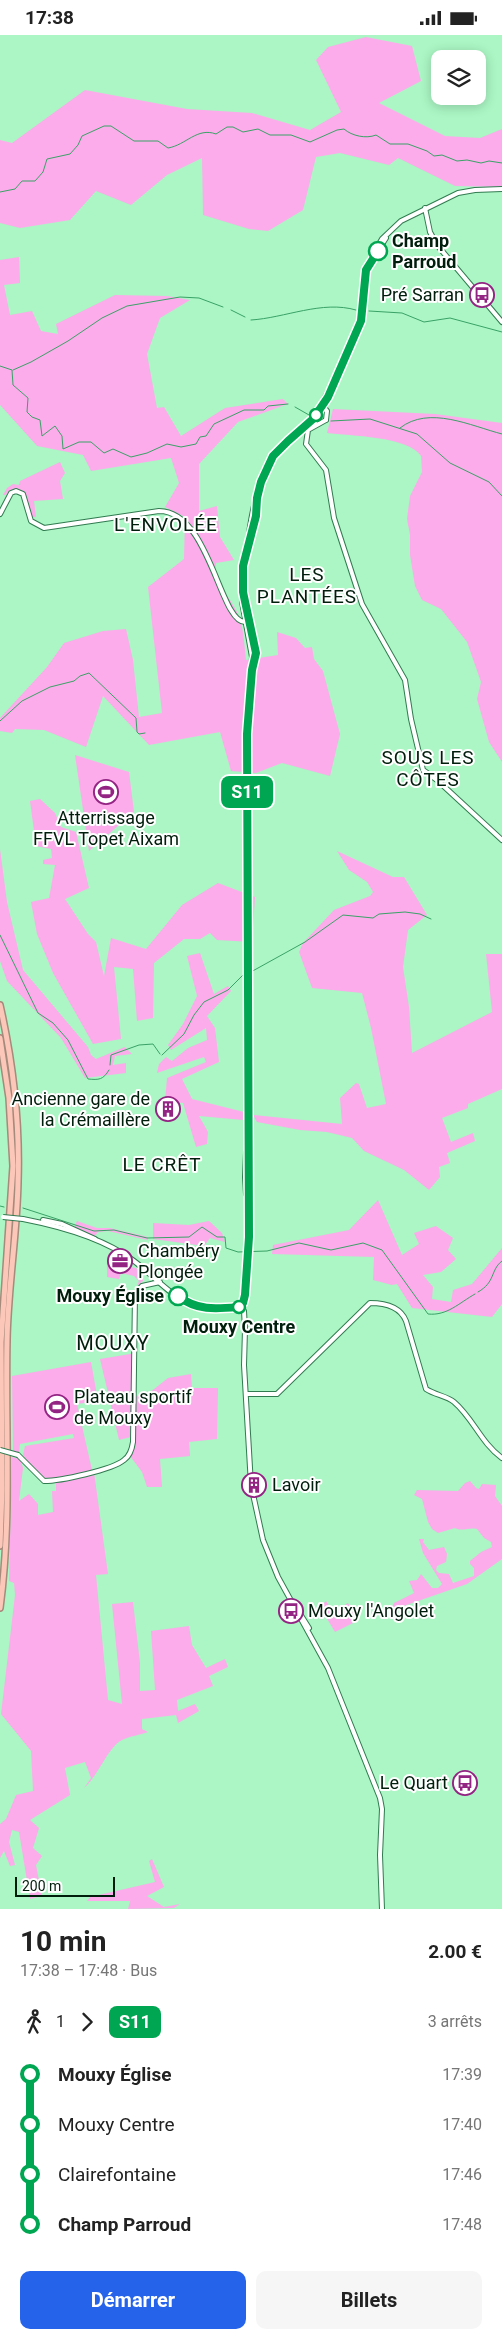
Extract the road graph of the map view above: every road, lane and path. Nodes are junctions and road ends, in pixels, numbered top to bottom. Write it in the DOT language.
graph roads {
  1 [pos="502,189"];
  2 [pos="424,208"];
  3 [pos="502,322"];
  4 [pos="321,407"];
  5 [pos="0,514"];
  6 [pos="247,620"];
  7 [pos="502,840"];
  8 [pos="0,1005"];
  9 [pos="0,1038"];
  10 [pos="1,1217"];
  11 [pos="160,1282"];
  12 [pos="241,1304"];
  13 [pos="246,1394"];
  14 [pos="0,1450"];
  15 [pos="502,1458"];
  16 [pos="0,1546"];
  17 [pos="287,1593"];
  18 [pos="0,1608"];
  19 [pos="318,1646"];
  20 [pos="382,1909"];
  1 -- 2 [label="main road"];
  2 -- 3 [label="main road"];
  2 -- 4 [label="main road"];
  4 -- 6 [label="main road"];
  4 -- 7 [label="main road"];
  5 -- 6 [label="main road"];
  6 -- 12 [label="main road"];
  8 -- 18 [label="highway"];
  9 -- 16 [label="highway"];
  10 -- 11 [label="main road, bridge"];
  11 -- 12 [label="main road"];
  11 -- 14 [label="main road, bridge"];
  12 -- 13 [label="main road"];
  13 -- 15 [label="main road"];
  13 -- 17 [label="main road"];
  17 -- 19 [label="main road"];
  17 -- 19 [label="main road"];
  19 -- 20 [label="main road"];
}
